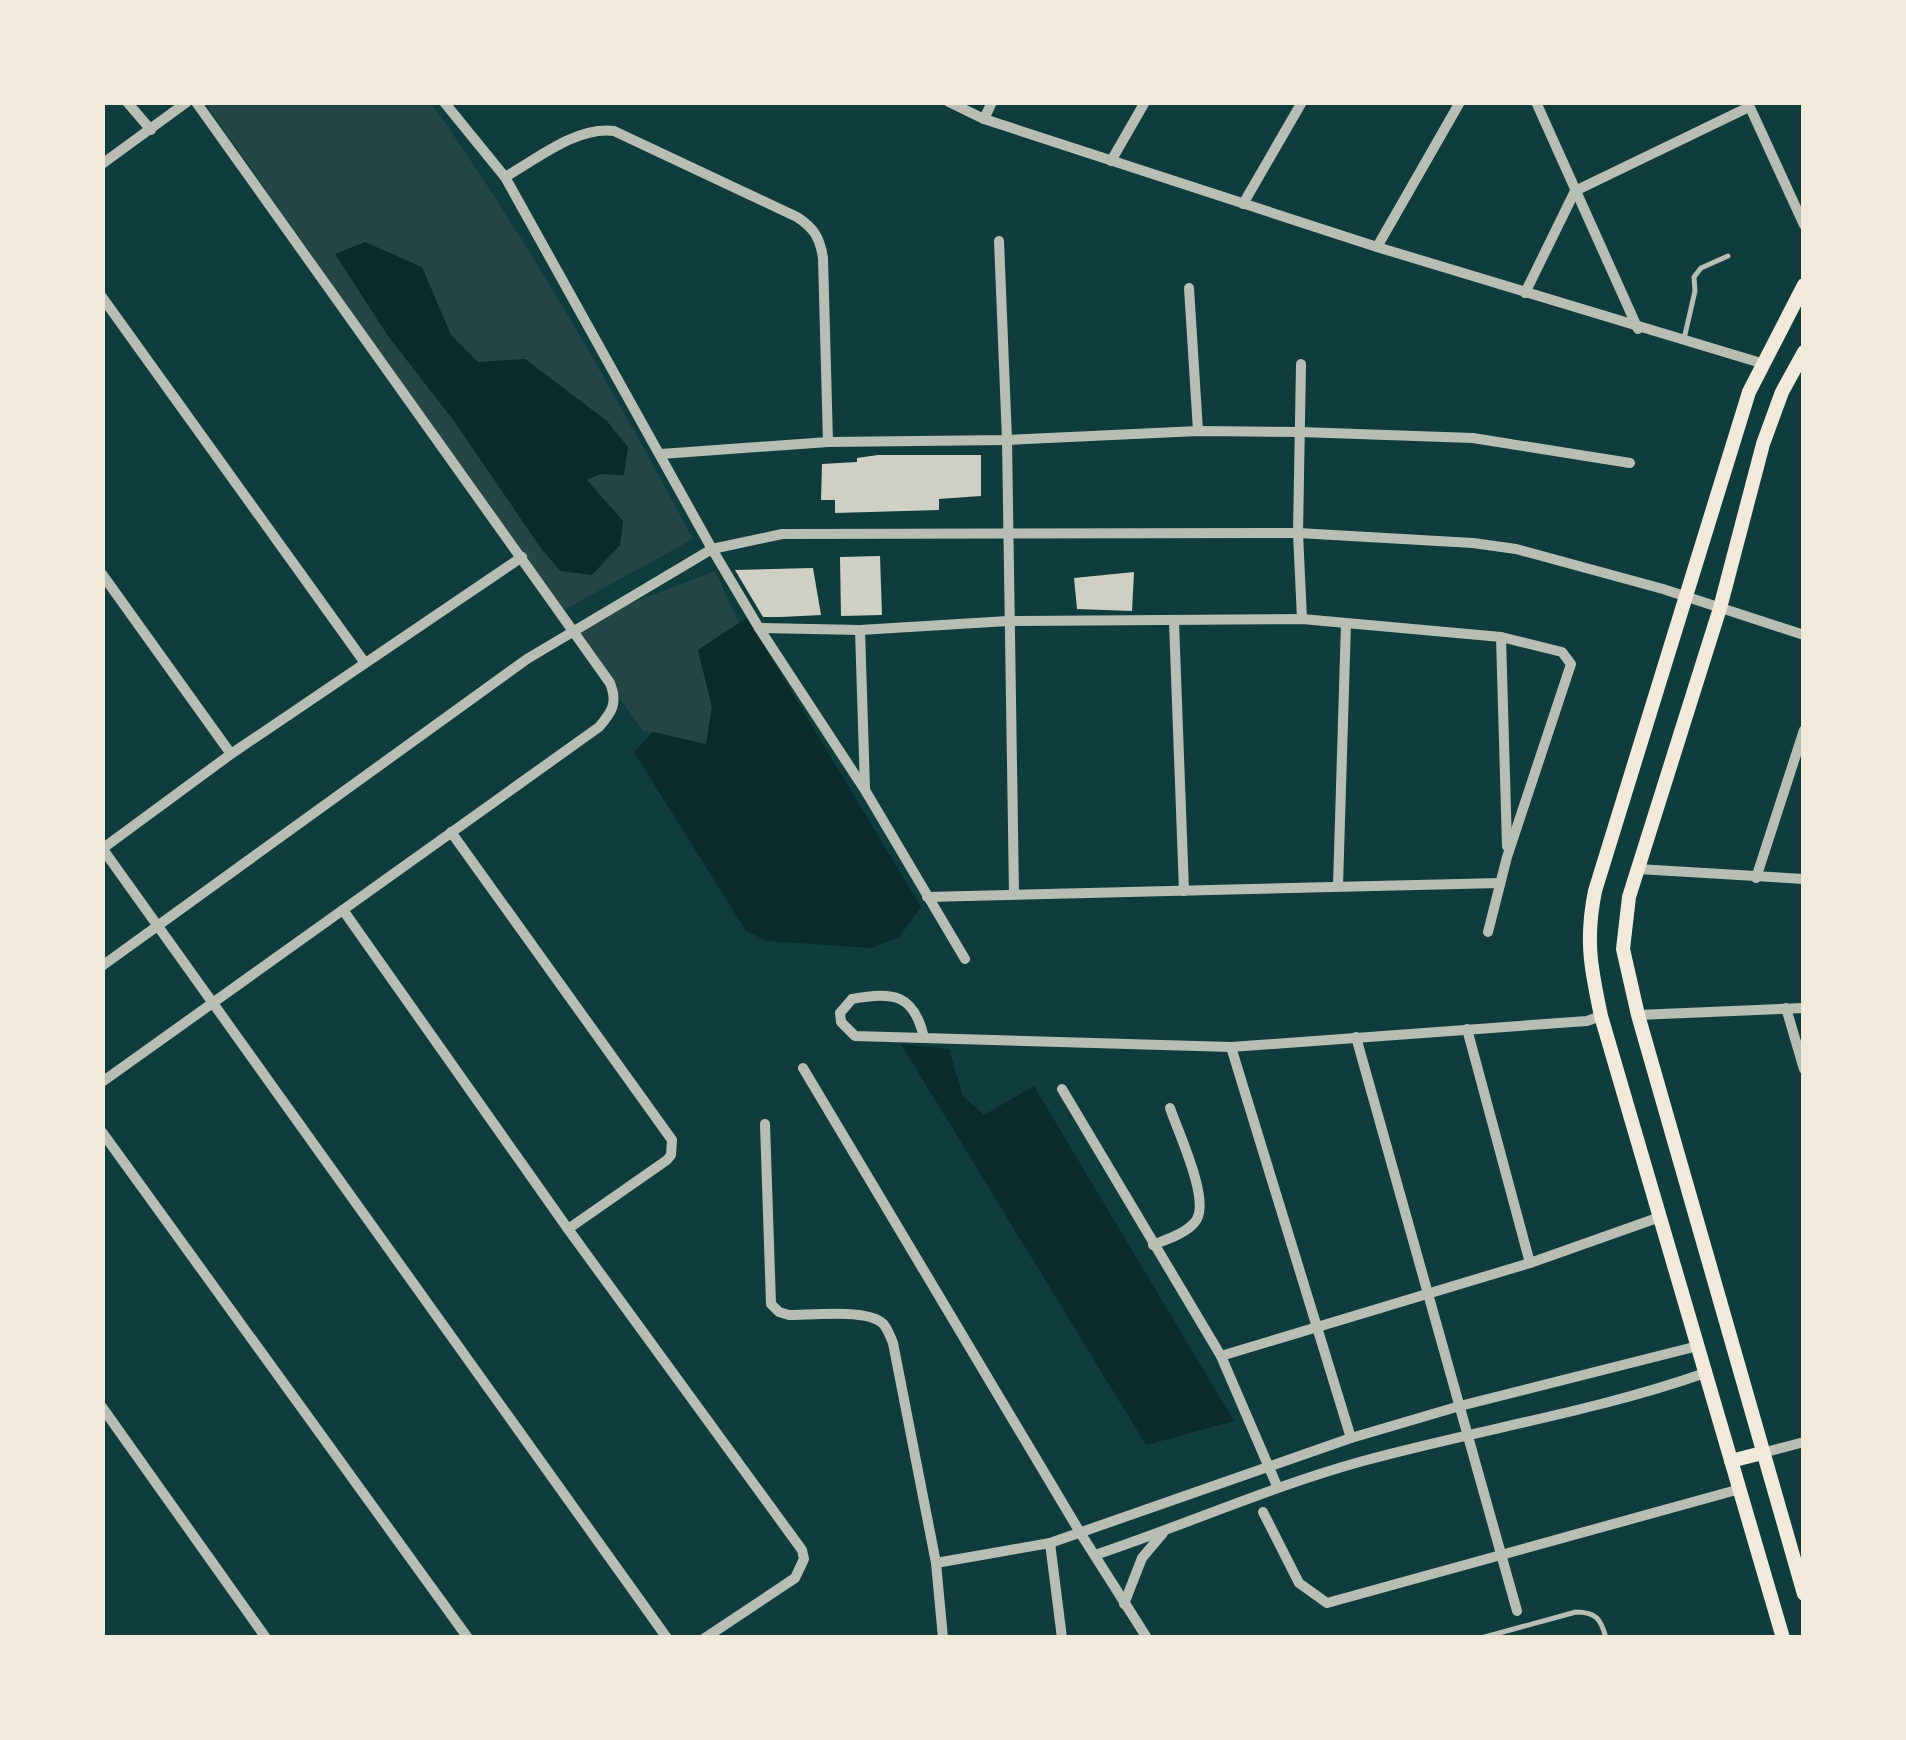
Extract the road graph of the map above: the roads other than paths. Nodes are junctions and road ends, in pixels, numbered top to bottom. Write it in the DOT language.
graph roads {
  1 [pos="127,102"];
  2 [pos="187,102"];
  3 [pos="196,102"];
  4 [pos="444,102"];
  5 [pos="949,102"];
  6 [pos="992,102"];
  7 [pos="1145,102"];
  8 [pos="1302,102"];
  9 [pos="1460,102"];
  10 [pos="1536,102"];
  11 [pos="1748,105"];
  12 [pos="984,119"];
  13 [pos="150,130"];
  14 [pos="1110,161"];
  15 [pos="102,164"];
  16 [pos="505,177"];
  17 [pos="1575,192"];
  18 [pos="1243,204"];
  19 [pos="1804,225"];
  20 [pos="1000,242"];
  21 [pos="1377,248"];
  22 [pos="1728,256"];
  23 [pos="1804,285"];
  24 [pos="1189,288"];
  25 [pos="1524,293"];
  26 [pos="102,297"];
  27 [pos="1638,329"];
  28 [pos="1684,339"];
  29 [pos="1804,352"];
  30 [pos="1761,363"];
  31 [pos="1301,364"];
  32 [pos="1198,431"];
  33 [pos="1300,432"];
  34 [pos="1007,440"];
  35 [pos="828,442"];
  36 [pos="661,454"];
  37 [pos="1630,463"];
  38 [pos="1007,533"];
  39 [pos="1298,533"];
  40 [pos="712,549"];
  41 [pos="522,557"];
  42 [pos="102,574"];
  43 [pos="1687,597"];
  44 [pos="1720,608"];
  45 [pos="1302,620"];
  46 [pos="1008,621"];
  47 [pos="1174,622"];
  48 [pos="1346,622"];
  49 [pos="759,628"];
  50 [pos="572,630"];
  51 [pos="860,630"];
  52 [pos="1804,635"];
  53 [pos="1502,637"];
  54 [pos="364,663"];
  55 [pos="1804,730"];
  56 [pos="232,754"];
  57 [pos="865,790"];
  58 [pos="450,832"];
  59 [pos="103,848"];
  60 [pos="1507,856"];
  61 [pos="1638,869"];
  62 [pos="1756,878"];
  63 [pos="1804,879"];
  64 [pos="1500,883"];
  65 [pos="1338,886"];
  66 [pos="1184,891"];
  67 [pos="1014,894"];
  68 [pos="927,897"];
  69 [pos="342,910"];
  70 [pos="158,926"];
  71 [pos="1488,932"];
  72 [pos="965,959"];
  73 [pos="102,966"];
  74 [pos="213,1002"];
  75 [pos="1786,1008"];
  76 [pos="1804,1008"];
  77 [pos="1638,1015"];
  78 [pos="1601,1016"];
  79 [pos="1468,1029"];
  80 [pos="1356,1037"];
  81 [pos="924,1038"];
  82 [pos="1231,1047"];
  83 [pos="803,1068"];
  84 [pos="1804,1068"];
  85 [pos="102,1082"];
  86 [pos="1062,1088"];
  87 [pos="1170,1108"];
  88 [pos="765,1124"];
  89 [pos="102,1132"];
  90 [pos="1660,1217"];
  91 [pos="568,1229"];
  92 [pos="1153,1245"];
  93 [pos="1530,1263"];
  94 [pos="1427,1294"];
  95 [pos="1317,1328"];
  96 [pos="1698,1346"];
  97 [pos="1221,1356"];
  98 [pos="1705,1373"];
  99 [pos="1460,1406"];
  100 [pos="102,1407"];
  101 [pos="1468,1437"];
  102 [pos="1351,1438"];
  103 [pos="1804,1442"];
  104 [pos="1762,1453"];
  105 [pos="1731,1461"];
  106 [pos="1269,1468"];
  107 [pos="1277,1486"];
  108 [pos="1740,1490"];
  109 [pos="1263,1512"];
  110 [pos="1164,1532"];
  111 [pos="1081,1534"];
  112 [pos="1050,1543"];
  113 [pos="1502,1554"];
  114 [pos="1096,1555"];
  115 [pos="936,1563"];
  116 [pos="1804,1594"];
  117 [pos="1124,1604"];
  118 [pos="1517,1611"];
  119 [pos="266,1638"];
  120 [pos="468,1638"];
  121 [pos="667,1638"];
  122 [pos="704,1638"];
  123 [pos="943,1638"];
  124 [pos="1062,1638"];
  125 [pos="1147,1638"];
  126 [pos="1481,1638"];
  127 [pos="1606,1638"];
  128 [pos="1783,1638"];
  1 -- 13 [label="street"];
  2 -- 13 [label="street"];
  3 -- 41 [label="street"];
  4 -- 16 [label="street"];
  5 -- 12 [label="street"];
  6 -- 12 [label="street"];
  7 -- 14 [label="street"];
  8 -- 18 [label="street"];
  9 -- 21 [label="street"];
  10 -- 17 [label="street"];
  11 -- 17 [label="street"];
  11 -- 19 [label="street"];
  12 -- 14 [label="street"];
  13 -- 15 [label="street"];
  14 -- 18 [label="street"];
  16 -- 35 [label="street"];
  16 -- 36 [label="street"];
  17 -- 25 [label="street"];
  17 -- 27 [label="street"];
  18 -- 21 [label="street"];
  20 -- 34 [label="street"];
  21 -- 25 [label="street"];
  22 -- 28 [label="lane"];
  23 -- 30 [label="main road"];
  24 -- 32 [label="street"];
  25 -- 27 [label="street"];
  26 -- 54 [label="street"];
  27 -- 28 [label="street"];
  28 -- 30 [label="street"];
  29 -- 44 [label="main road"];
  30 -- 43 [label="main road"];
  31 -- 33 [label="street"];
  32 -- 33 [label="street"];
  32 -- 34 [label="street"];
  33 -- 37 [label="street"];
  33 -- 39 [label="street"];
  34 -- 35 [label="street"];
  34 -- 38 [label="street"];
  35 -- 36 [label="street"];
  36 -- 40 [label="street"];
  38 -- 39 [label="street"];
  38 -- 40 [label="street"];
  38 -- 46 [label="street"];
  39 -- 43 [label="street"];
  39 -- 45 [label="street"];
  40 -- 49 [label="street"];
  40 -- 50 [label="street"];
  41 -- 50 [label="street"];
  41 -- 54 [label="street"];
  42 -- 56 [label="street"];
  43 -- 44 [label="street"];
  43 -- 78 [label="main road"];
  44 -- 52 [label="street"];
  44 -- 61 [label="main road"];
  45 -- 47 [label="street"];
  45 -- 48 [label="street"];
  46 -- 47 [label="street"];
  46 -- 51 [label="street"];
  46 -- 67 [label="street"];
  47 -- 66 [label="street"];
  48 -- 53 [label="street"];
  48 -- 65 [label="street"];
  49 -- 51 [label="street"];
  49 -- 57 [label="street"];
  50 -- 58 [label="street"];
  50 -- 70 [label="street"];
  51 -- 57 [label="street"];
  53 -- 60 [label="street"];
  53 -- 60 [label="street"];
  54 -- 56 [label="street"];
  55 -- 62 [label="street"];
  56 -- 59 [label="street"];
  57 -- 68 [label="street"];
  58 -- 69 [label="street"];
  58 -- 91 [label="street"];
  59 -- 70 [label="street"];
  60 -- 64 [label="street"];
  61 -- 62 [label="street"];
  61 -- 77 [label="main road"];
  62 -- 63 [label="street"];
  64 -- 65 [label="street"];
  64 -- 71 [label="street"];
  65 -- 66 [label="street"];
  66 -- 67 [label="street"];
  67 -- 68 [label="street"];
  68 -- 72 [label="street"];
  69 -- 74 [label="street"];
  69 -- 91 [label="street"];
  70 -- 73 [label="street"];
  70 -- 74 [label="street"];
  74 -- 85 [label="street"];
  74 -- 121 [label="street"];
  75 -- 76 [label="street"];
  75 -- 77 [label="street"];
  75 -- 84 [label="street"];
  77 -- 104 [label="main road"];
  78 -- 79 [label="street"];
  78 -- 90 [label="main road"];
  79 -- 80 [label="street"];
  79 -- 93 [label="street"];
  80 -- 82 [label="street"];
  80 -- 94 [label="street"];
  81 -- 81 [label="street"];
  81 -- 82 [label="street"];
  82 -- 95 [label="street"];
  83 -- 111 [label="street"];
  86 -- 92 [label="street"];
  87 -- 92 [label="street"];
  88 -- 115 [label="street"];
  89 -- 120 [label="street"];
  90 -- 93 [label="street"];
  90 -- 96 [label="main road"];
  91 -- 122 [label="street"];
  92 -- 97 [label="street"];
  93 -- 94 [label="street"];
  94 -- 95 [label="street"];
  94 -- 99 [label="street"];
  95 -- 97 [label="street"];
  95 -- 102 [label="street"];
  96 -- 98 [label="main road"];
  96 -- 99 [label="street"];
  97 -- 106 [label="street"];
  98 -- 101 [label="street"];
  98 -- 105 [label="main road"];
  99 -- 101 [label="street"];
  99 -- 102 [label="street"];
  100 -- 119 [label="street"];
  101 -- 107 [label="street"];
  101 -- 113 [label="street"];
  102 -- 106 [label="street"];
  103 -- 104 [label="street"];
  104 -- 105 [label="main road"];
  104 -- 116 [label="main road"];
  105 -- 108 [label="main road"];
  106 -- 107 [label="street"];
  106 -- 111 [label="street"];
  107 -- 110 [label="street"];
  108 -- 113 [label="street"];
  108 -- 128 [label="main road"];
  109 -- 113 [label="street"];
  110 -- 114 [label="street"];
  110 -- 117 [label="street"];
  111 -- 112 [label="street"];
  111 -- 114 [label="street"];
  112 -- 115 [label="street"];
  112 -- 124 [label="street"];
  113 -- 118 [label="street"];
  114 -- 117 [label="street"];
  115 -- 123 [label="street"];
  117 -- 125 [label="street"];
  126 -- 127 [label="lane"];
}
